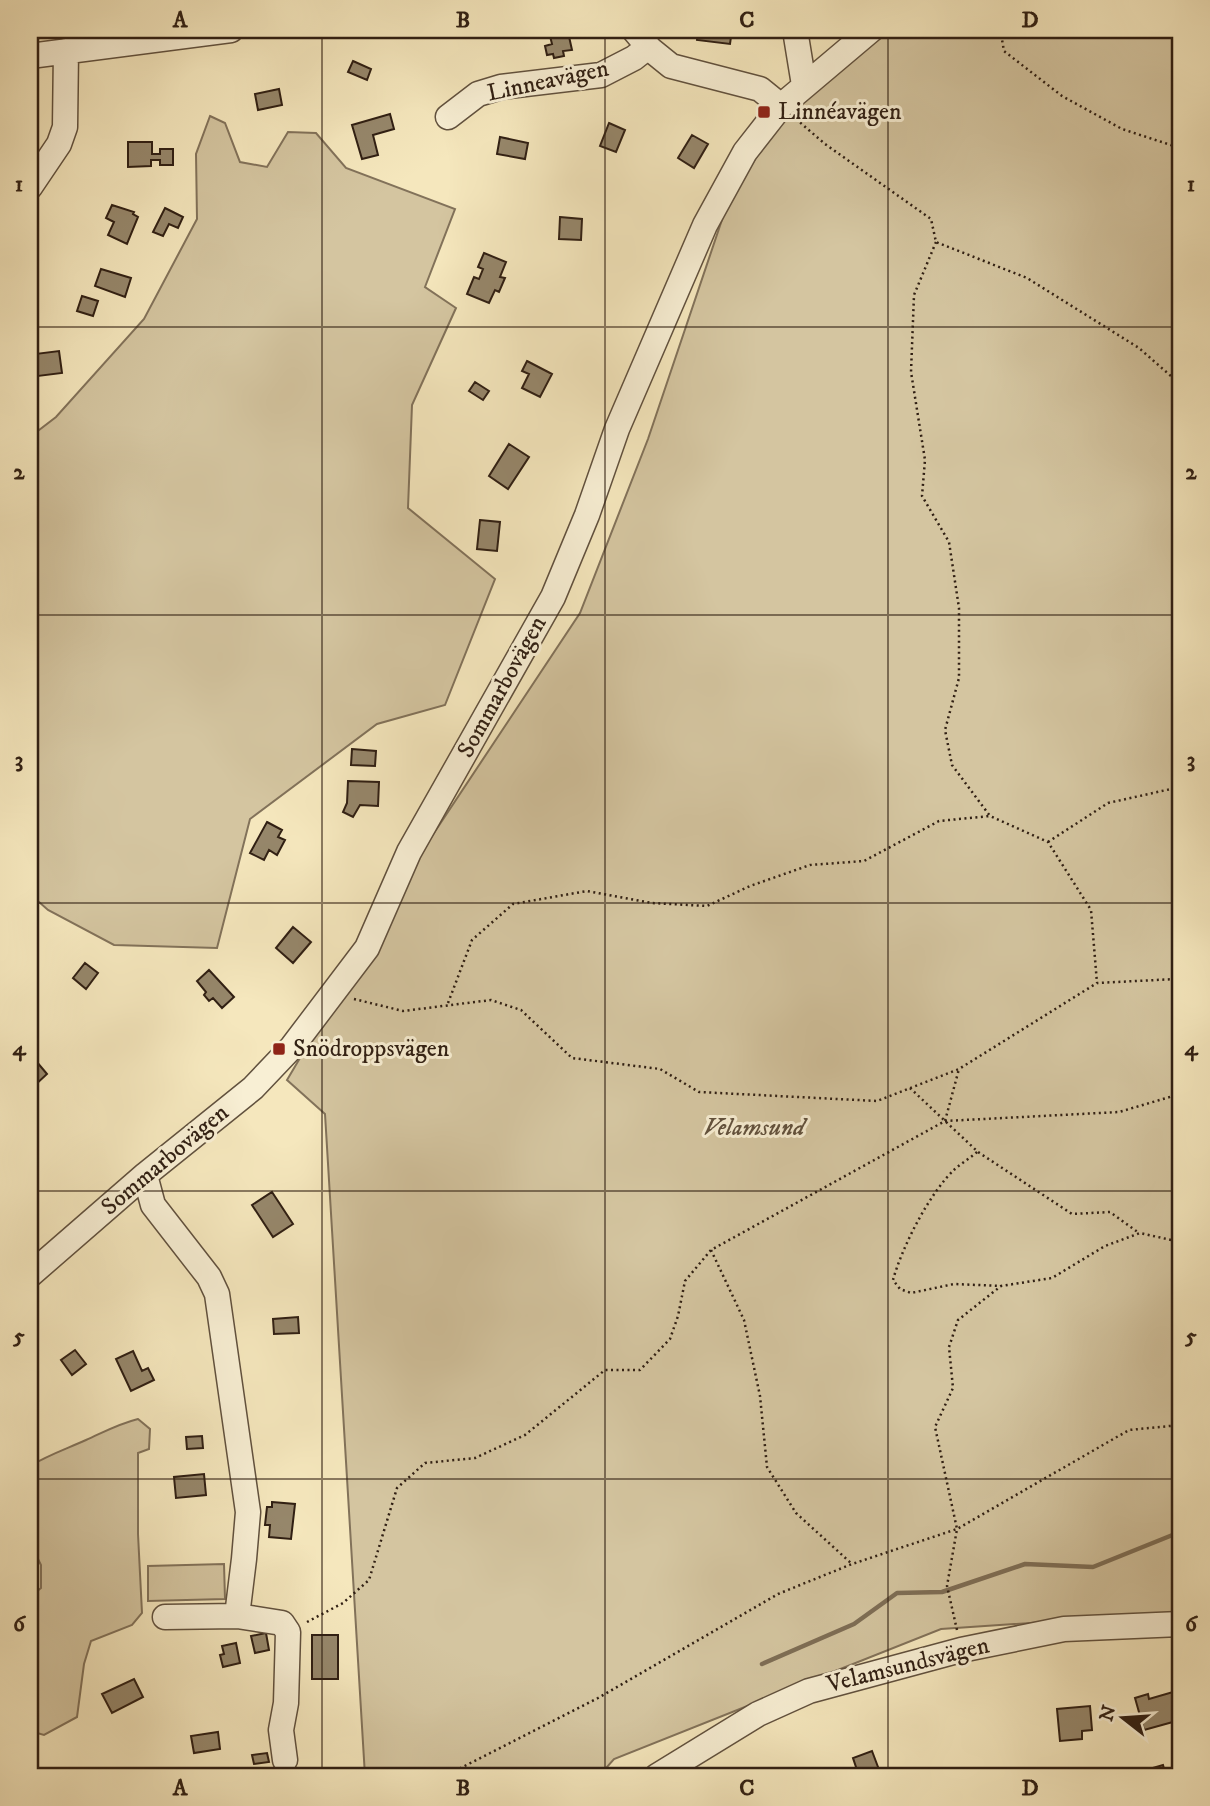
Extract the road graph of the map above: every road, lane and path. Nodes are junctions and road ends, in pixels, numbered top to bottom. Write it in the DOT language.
graph roads {
  1 [pos="231,30"];
  2 [pos="795,30"];
  3 [pos="871,30"];
  4 [pos="1003,30"];
  5 [pos="641,38"];
  6 [pos="66,51"];
  7 [pos="30,56"];
  8 [pos="804,85"];
  9 [pos="781,106"];
  10 [pos="448,117"];
  11 [pos="1180,148"];
  12 [pos="30,187"];
  13 [pos="936,242"];
  14 [pos="1180,384"];
  15 [pos="1180,786"];
  16 [pos="990,816"];
  17 [pos="1048,842"];
  18 [pos="1179,978"];
  19 [pos="1097,983"];
  20 [pos="332,994"];
  21 [pos="447,1005"];
  22 [pos="959,1069"];
  23 [pos="910,1088"];
  24 [pos="1180,1094"];
  25 [pos="945,1121"];
  26 [pos="978,1152"];
  27 [pos="145,1175"];
  28 [pos="1140,1233"];
  29 [pos="1180,1242"];
  30 [pos="711,1250"];
  31 [pos="30,1275"];
  32 [pos="1001,1286"];
  33 [pos="1180,1425"];
  34 [pos="957,1529"];
  35 [pos="852,1564"];
  36 [pos="237,1616"];
  37 [pos="165,1617"];
  38 [pos="1180,1624"];
  39 [pos="288,1632"];
  40 [pos="961,1650"];
  41 [pos="285,1760"];
  42 [pos="445,1776"];
  43 [pos="657,1776"];
  1 -- 6 [label="street"];
  2 -- 8 [label="street"];
  3 -- 8 [label="street, Sommarbovägen"];
  4 -- 11 [label="path"];
  5 -- 9 [label="street, Linneavägen"];
  5 -- 10 [label="street, Linneavägen"];
  6 -- 7 [label="street"];
  6 -- 12 [label="street"];
  8 -- 9 [label="street, Sommarbovägen"];
  9 -- 13 [label="path"];
  9 -- 20 [label="street, Sommarbovägen"];
  13 -- 14 [label="path"];
  13 -- 16 [label="path"];
  15 -- 17 [label="path"];
  16 -- 17 [label="path"];
  16 -- 21 [label="path"];
  17 -- 19 [label="path"];
  18 -- 19 [label="path"];
  19 -- 22 [label="path"];
  20 -- 21 [label="path"];
  20 -- 27 [label="street, Sommarbovägen"];
  21 -- 23 [label="path"];
  22 -- 23 [label="path"];
  22 -- 25 [label="path"];
  23 -- 25 [label="path"];
  24 -- 25 [label="path"];
  25 -- 26 [label="path"];
  25 -- 30 [label="path"];
  26 -- 28 [label="path"];
  26 -- 32 [label="path"];
  27 -- 31 [label="street, Sommarbovägen"];
  27 -- 36 [label="street"];
  28 -- 29 [label="path"];
  28 -- 32 [label="path"];
  30 -- 35 [label="path"];
  30 -- 39 [label="path"];
  32 -- 34 [label="path"];
  33 -- 34 [label="path"];
  34 -- 35 [label="path"];
  34 -- 40 [label="path"];
  35 -- 42 [label="path"];
  36 -- 37 [label="street"];
  36 -- 39 [label="street"];
  38 -- 40 [label="street, Velamsundsvägen"];
  39 -- 41 [label="street"];
  40 -- 43 [label="street, Velamsundsvägen"];
}
